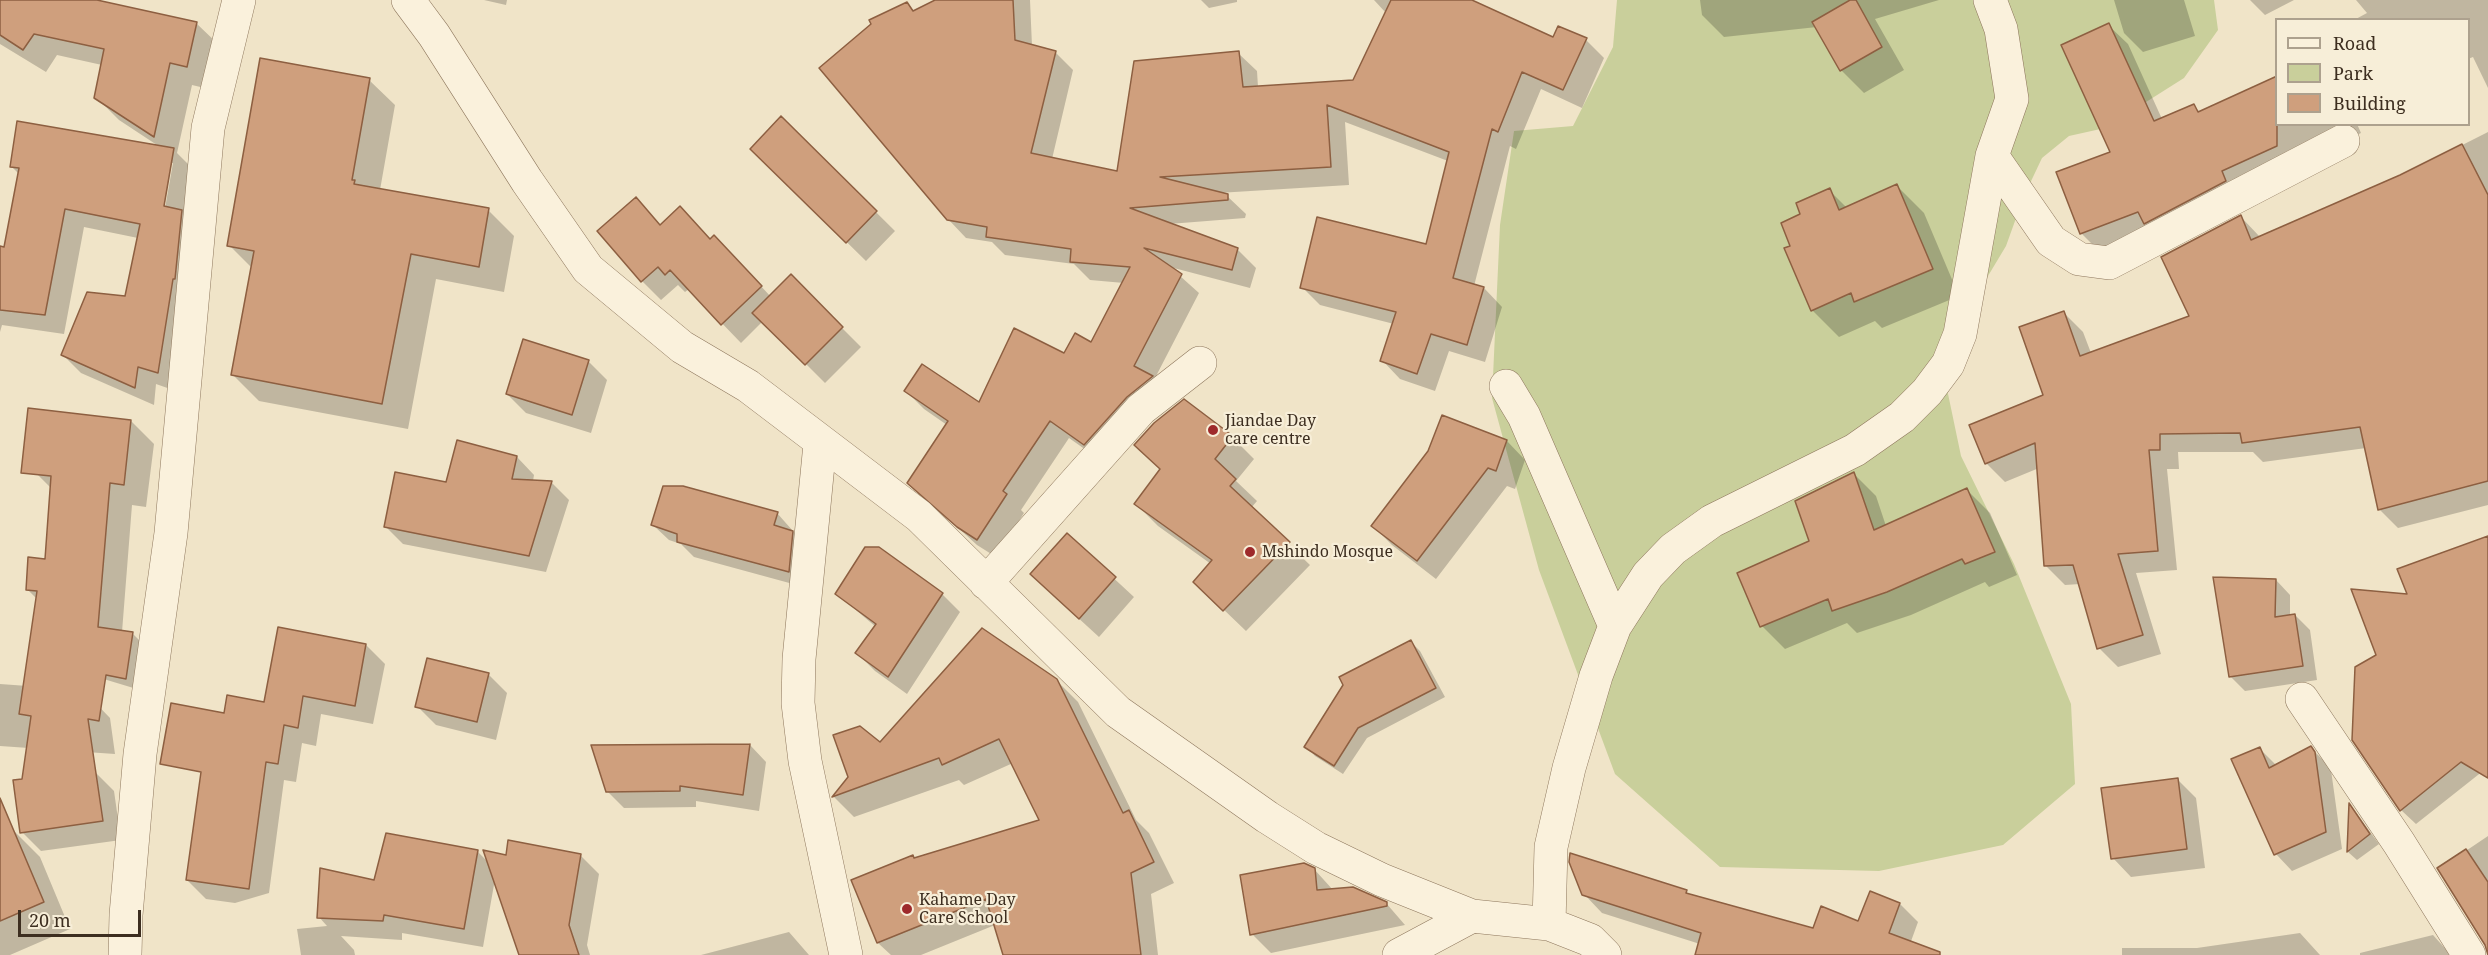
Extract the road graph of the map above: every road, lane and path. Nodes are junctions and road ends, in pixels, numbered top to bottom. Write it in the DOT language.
graph roads {
  1 [pos="239,0"];
  2 [pos="408,0"];
  3 [pos="1990,0"];
  4 [pos="2343,141"];
  5 [pos="1992,156"];
  6 [pos="1200,363"];
  7 [pos="1506,386"];
  8 [pos="820,444"];
  9 [pos="986,583"];
  10 [pos="1615,626"];
  11 [pos="2302,699"];
  12 [pos="1472,916"];
  13 [pos="1549,924"];
  14 [pos="125,955"];
  15 [pos="846,955"];
  16 [pos="1399,955"];
  17 [pos="1605,955"];
  18 [pos="2469,955"];
  1 -- 14 [label="street"];
  2 -- 8 [label="street"];
  3 -- 5 [label="street"];
  4 -- 5 [label="street"];
  5 -- 10 [label="street"];
  6 -- 9 [label="street"];
  7 -- 10 [label="street"];
  8 -- 9 [label="street"];
  8 -- 15 [label="street"];
  9 -- 12 [label="street"];
  10 -- 13 [label="street"];
  11 -- 18 [label="street"];
  12 -- 13 [label="street"];
  12 -- 16 [label="street"];
  13 -- 17 [label="street"];
}
